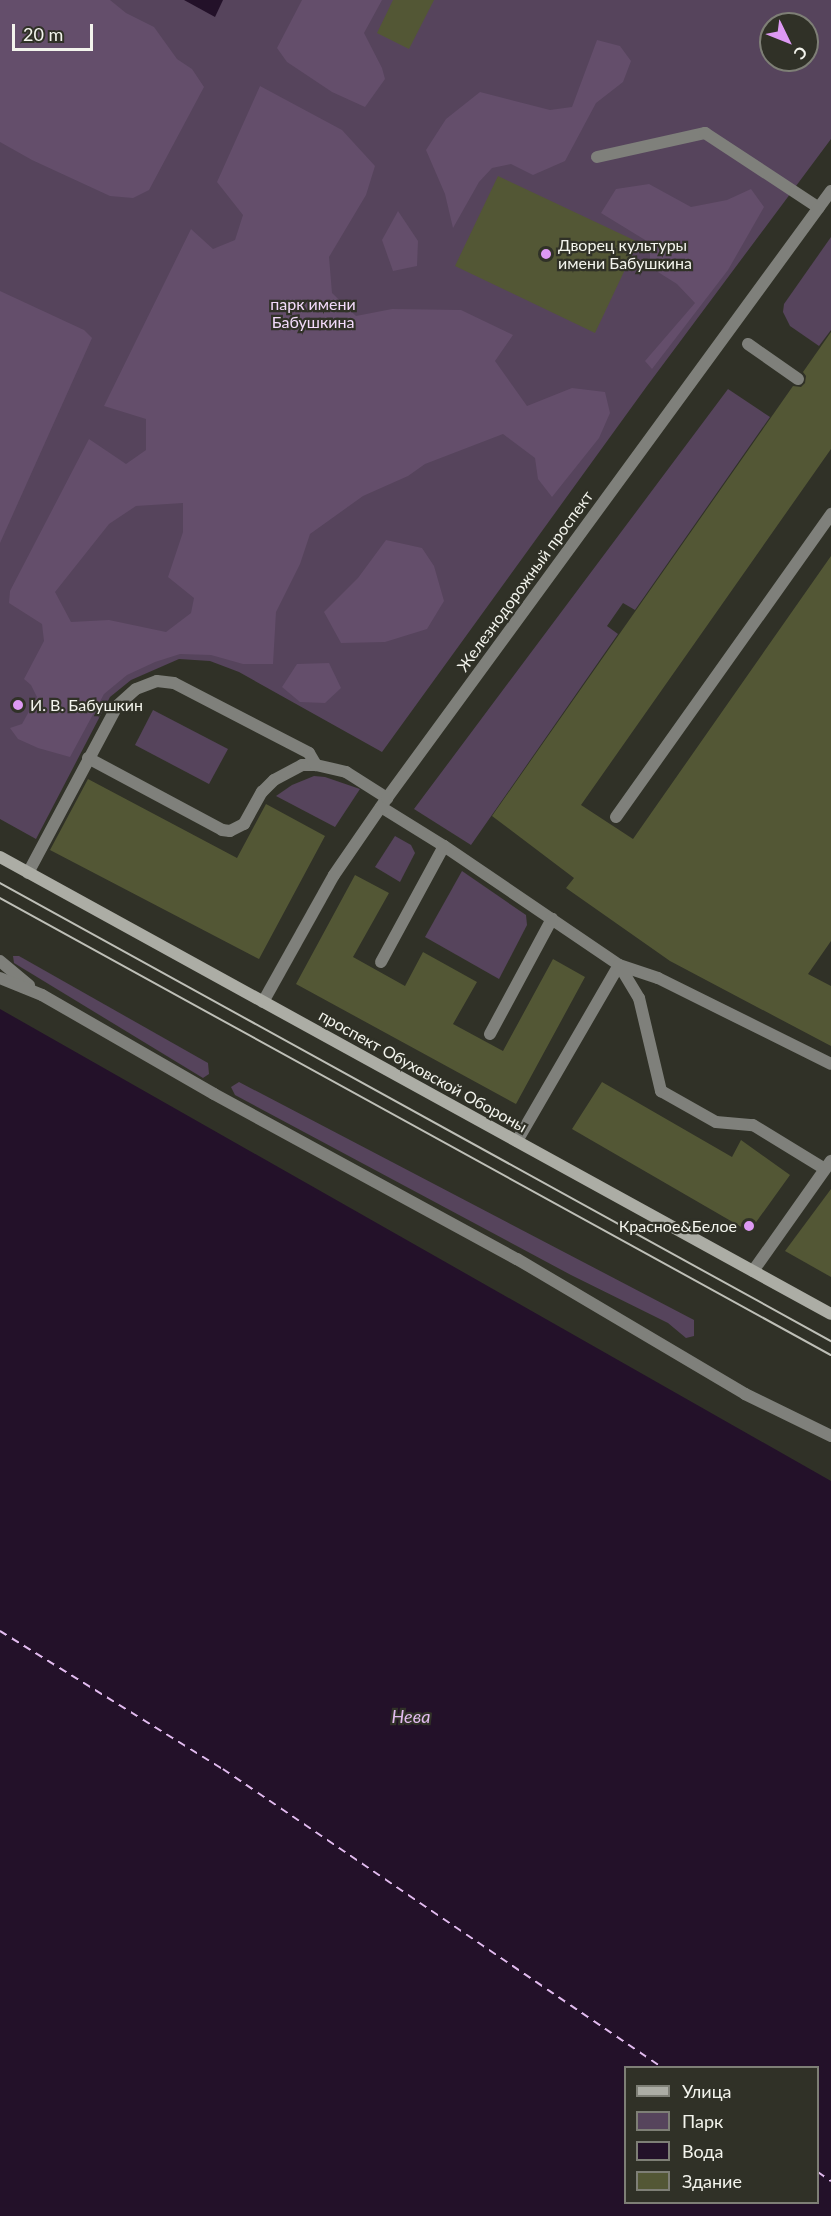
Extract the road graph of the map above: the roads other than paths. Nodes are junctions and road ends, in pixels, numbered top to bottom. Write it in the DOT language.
graph roads {
  1 [pos="597,157"];
  2 [pos="831,191"];
  3 [pos="819,208"];
  4 [pos="748,344"];
  5 [pos="798,379"];
  6 [pos="831,514"];
  7 [pos="88,758"];
  8 [pos="316,765"];
  9 [pos="384,802"];
  10 [pos="616,817"];
  11 [pos="444,846"];
  12 [pos="0,857"];
  13 [pos="28,873"];
  14 [pos="552,920"];
  15 [pos="0,962"];
  16 [pos="381,962"];
  17 [pos="619,965"];
  18 [pos="0,978"];
  19 [pos="42,995"];
  20 [pos="263,1002"];
  21 [pos="490,1034"];
  22 [pos="831,1064"];
  23 [pos="517,1141"];
  24 [pos="828,1165"];
  25 [pos="753,1271"];
  26 [pos="831,1314"];
  27 [pos="831,1437"];
  1 -- 3 [label="street"];
  2 -- 3 [label="street, Железнодорожный проспект"];
  3 -- 9 [label="street, Железнодорожный проспект"];
  4 -- 5 [label="street"];
  6 -- 10 [label="street"];
  7 -- 8 [label="street"];
  7 -- 8 [label="street"];
  7 -- 13 [label="street"];
  8 -- 9 [label="street"];
  9 -- 11 [label="street"];
  9 -- 20 [label="street, Железнодорожный проспект"];
  11 -- 14 [label="street"];
  11 -- 16 [label="street"];
  12 -- 13 [label="main road, проспект Обуховской Обороны"];
  13 -- 20 [label="main road, проспект Обуховской Обороны"];
  14 -- 17 [label="street"];
  14 -- 21 [label="street"];
  15 -- 19 [label="street"];
  17 -- 22 [label="street"];
  17 -- 23 [label="street"];
  17 -- 24 [label="street"];
  18 -- 19 [label="street"];
  19 -- 27 [label="street"];
  20 -- 23 [label="main road, проспект Обуховской Обороны"];
  23 -- 25 [label="main road, проспект Обуховской Обороны"];
  24 -- 25 [label="street"];
  25 -- 26 [label="main road, проспект Обуховской Обороны"];
}
